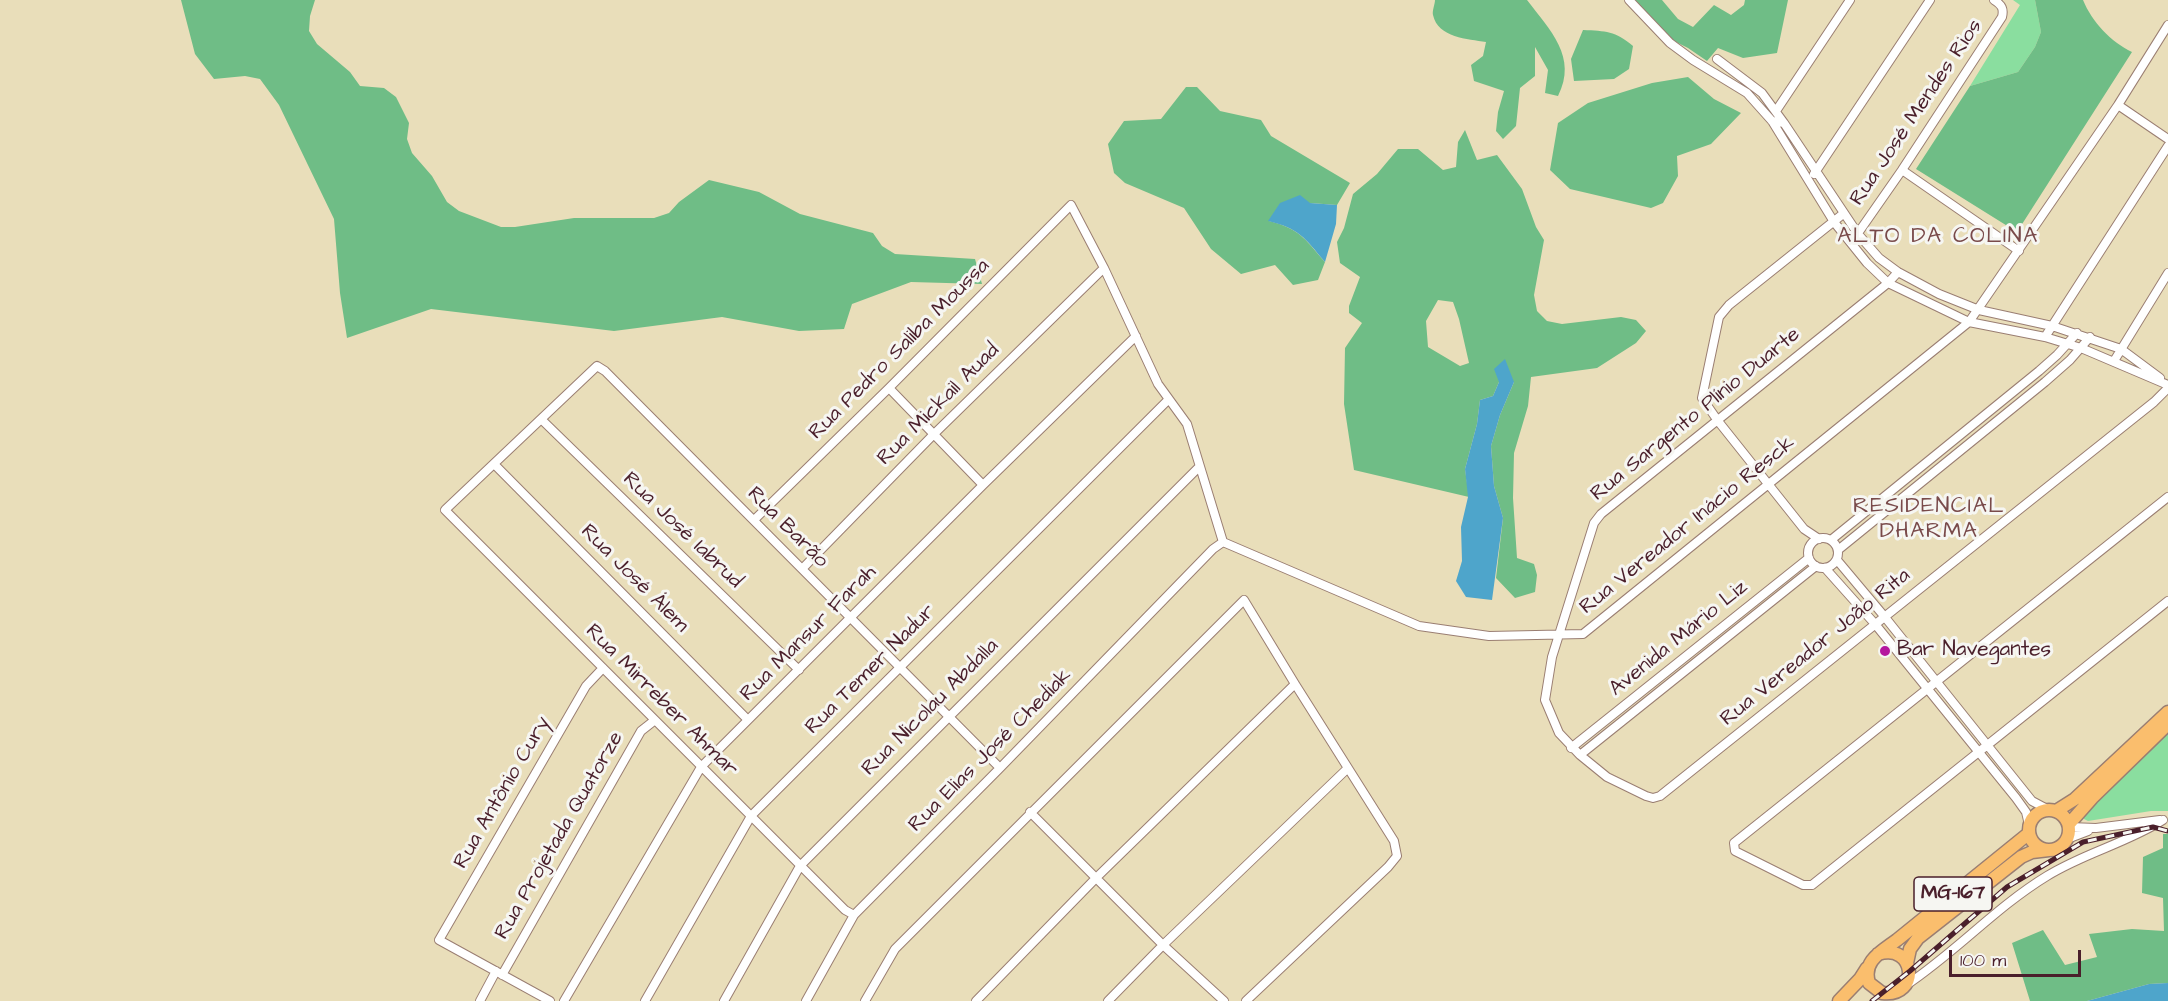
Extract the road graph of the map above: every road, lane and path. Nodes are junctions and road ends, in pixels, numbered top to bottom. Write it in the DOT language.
graph roads {
  1 [pos="1629,0"];
  2 [pos="1850,0"];
  3 [pos="1930,0"];
  4 [pos="1994,0"];
  5 [pos="2168,25"];
  6 [pos="1717,59"];
  7 [pos="2118,105"];
  8 [pos="1776,111"];
  9 [pos="1772,121"];
  10 [pos="1784,123"];
  11 [pos="2168,139"];
  12 [pos="2168,146"];
  13 [pos="1816,170"];
  14 [pos="1902,170"];
  15 [pos="1809,182"];
  16 [pos="1843,214"];
  17 [pos="1834,222"];
  18 [pos="1858,234"];
  19 [pos="1850,243"];
  20 [pos="2019,251"];
  21 [pos="1104,268"];
  22 [pos="1898,272"];
  23 [pos="2168,273"];
  24 [pos="1888,283"];
  25 [pos="1979,309"];
  26 [pos="1970,322"];
  27 [pos="2052,326"];
  28 [pos="2077,333"];
  29 [pos="1136,336"];
  30 [pos="2045,337"];
  31 [pos="2090,337"];
  32 [pos="2068,344"];
  33 [pos="2081,348"];
  34 [pos="2121,349"];
  35 [pos="2114,361"];
  36 [pos="2168,385"];
  37 [pos="889,388"];
  38 [pos="1168,400"];
  39 [pos="541,419"];
  40 [pos="1718,421"];
  41 [pos="934,434"];
  42 [pos="494,464"];
  43 [pos="1199,467"];
  44 [pos="983,484"];
  45 [pos="1768,485"];
  46 [pos="2168,497"];
  47 [pos="754,520"];
  48 [pos="1804,529"];
  49 [pos="1820,539"];
  50 [pos="1831,540"];
  51 [pos="1223,542"];
  52 [pos="1809,548"];
  53 [pos="1838,550"];
  54 [pos="1809,558"];
  55 [pos="1837,560"];
  56 [pos="1815,566"];
  57 [pos="1825,568"];
  58 [pos="802,569"];
  59 [pos="2168,602"];
  60 [pos="1884,616"];
  61 [pos="851,618"];
  62 [pos="1875,624"];
  63 [pos="1560,634"];
  64 [pos="899,666"];
  65 [pos="603,668"];
  66 [pos="798,670"];
  67 [pos="1935,682"];
  68 [pos="1295,684"];
  69 [pos="1926,689"];
  70 [pos="2168,712"];
  71 [pos="948,716"];
  72 [pos="655,720"];
  73 [pos="748,720"];
  74 [pos="2168,724"];
  75 [pos="1988,746"];
  76 [pos="1571,748"];
  77 [pos="1979,753"];
  78 [pos="1580,755"];
  79 [pos="701,767"];
  80 [pos="1000,768"];
  81 [pos="1348,768"];
  82 [pos="1653,798"];
  83 [pos="2052,810"];
  84 [pos="1030,812"];
  85 [pos="751,816"];
  86 [pos="2166,820"];
  87 [pos="2029,829"];
  88 [pos="2068,830"];
  89 [pos="2049,850"];
  90 [pos="800,866"];
  91 [pos="1097,877"];
  92 [pos="854,915"];
  93 [pos="1163,945"];
  94 [pos="1878,954"];
  95 [pos="1907,963"];
  96 [pos="1867,968"];
  97 [pos="499,973"];
  98 [pos="1903,988"];
  99 [pos="480,1001"];
  100 [pos="550,1001"];
  101 [pos="564,1001"];
  102 [pos="645,1001"];
  103 [pos="724,1001"];
  104 [pos="807,1001"];
  105 [pos="866,1001"];
  106 [pos="976,1001"];
  107 [pos="1108,1001"];
  108 [pos="1224,1001"];
  109 [pos="1246,1001"];
  110 [pos="1839,1001"];
  111 [pos="1887,1001"];
  1 -- 9 [label="street"];
  2 -- 8 [label="street"];
  3 -- 13 [label="street"];
  4 -- 14 [label="street, Rua José Mendes Rios"];
  5 -- 7 [label="street, Rua Vereador Inácio Resck"];
  6 -- 8 [label="street"];
  7 -- 11 [label="street"];
  7 -- 20 [label="street, Rua Vereador Inácio Resck"];
  8 -- 10 [label="street"];
  9 -- 10 [label="street"];
  9 -- 15 [label="street"];
  10 -- 13 [label="street"];
  12 -- 27 [label="street"];
  13 -- 15 [label="street"];
  13 -- 16 [label="street"];
  14 -- 18 [label="street, Rua José Mendes Rios"];
  14 -- 20 [label="street"];
  15 -- 17 [label="street"];
  16 -- 17 [label="street"];
  16 -- 18 [label="street"];
  17 -- 19 [label="street"];
  17 -- 40 [label="street"];
  18 -- 19 [label="street, Rua José Mendes Rios"];
  18 -- 22 [label="street"];
  19 -- 24 [label="street"];
  20 -- 25 [label="street, Rua Vereador Inácio Resck"];
  21 -- 29 [label="street"];
  21 -- 37 [label="street, Rua Pedro Saliba Moussa"];
  21 -- 41 [label="street, Rua Mickail Auad"];
  22 -- 24 [label="street, Rua Sargento Plínio Duarte"];
  22 -- 25 [label="street"];
  23 -- 34 [label="street"];
  24 -- 26 [label="street"];
  24 -- 40 [label="street, Rua Sargento Plínio Duarte"];
  25 -- 26 [label="street, Rua Vereador Inácio Resck"];
  25 -- 27 [label="street"];
  26 -- 30 [label="street"];
  26 -- 45 [label="street, Rua Vereador Inácio Resck"];
  27 -- 28 [label="street"];
  27 -- 30 [label="street"];
  28 -- 31 [label="street"];
  28 -- 32 [label="street"];
  29 -- 38 [label="street"];
  29 -- 44 [label="street, Rua Mansur Farah"];
  30 -- 32 [label="street"];
  31 -- 33 [label="street"];
  31 -- 34 [label="street"];
  32 -- 33 [label="street"];
  32 -- 50 [label="street"];
  33 -- 35 [label="street"];
  33 -- 53 [label="street"];
  34 -- 35 [label="street"];
  34 -- 36 [label="street"];
  35 -- 36 [label="street"];
  36 -- 60 [label="street, Rua Vereador João Rita"];
  37 -- 41 [label="street"];
  37 -- 47 [label="street, Rua Pedro Saliba Moussa"];
  38 -- 43 [label="street"];
  38 -- 64 [label="street, Rua Temer Nadur"];
  39 -- 42 [label="street"];
  39 -- 47 [label="street, Rua Barão"];
  39 -- 66 [label="street, Rua José Iabrud"];
  40 -- 45 [label="street"];
  40 -- 63 [label="street, Rua Sargento Plínio Duarte"];
  41 -- 44 [label="street"];
  41 -- 58 [label="street, Rua Mickail Auad"];
  42 -- 65 [label="street, Rua Mirreber Ahmar"];
  42 -- 73 [label="street, Rua José Álem"];
  43 -- 51 [label="street"];
  43 -- 71 [label="street, Rua Nicolau Abdalla"];
  44 -- 61 [label="street, Rua Mansur Farah"];
  45 -- 48 [label="street"];
  45 -- 63 [label="street, Rua Vereador Inácio Resck"];
  46 -- 67 [label="street"];
  47 -- 58 [label="street, Rua Barão"];
  48 -- 49 [label="street"];
  48 -- 52 [label="street"];
  49 -- 50 [label="street"];
  49 -- 52 [label="street"];
  50 -- 53 [label="street"];
  51 -- 63 [label="street, Rua Vereador Inácio Resck"];
  51 -- 80 [label="street, Rua Elias José Chediak"];
  52 -- 54 [label="street"];
  53 -- 55 [label="street"];
  54 -- 56 [label="street"];
  54 -- 76 [label="street, Avenida Mário Liz"];
  55 -- 57 [label="street"];
  55 -- 60 [label="street"];
  56 -- 57 [label="street"];
  56 -- 78 [label="street, Avenida Mário Liz"];
  57 -- 62 [label="street"];
  58 -- 61 [label="street, Rua Barão"];
  59 -- 75 [label="street"];
  60 -- 62 [label="street, Rua Vereador João Rita"];
  60 -- 67 [label="street"];
  61 -- 64 [label="street, Rua Barão"];
  61 -- 66 [label="street, Rua Mansur Farah"];
  62 -- 69 [label="street"];
  62 -- 82 [label="street, Rua Vereador João Rita"];
  63 -- 76 [label="street, Rua Sargento Plínio Duarte"];
  64 -- 71 [label="street, Rua Barão"];
  64 -- 85 [label="street, Rua Temer Nadur"];
  65 -- 72 [label="street, Rua Mirreber Ahmar"];
  65 -- 97 [label="street, Rua Antônio Cury"];
  66 -- 73 [label="street, Rua Mansur Farah"];
  67 -- 69 [label="street"];
  67 -- 75 [label="street"];
  68 -- 81 [label="street"];
  68 -- 84 [label="street"];
  68 -- 91 [label="street"];
  69 -- 77 [label="street"];
  69 -- 77 [label="street"];
  70 -- 83 [label="main road"];
  71 -- 80 [label="street, Rua Barão"];
  71 -- 90 [label="street, Rua Nicolau Abdalla"];
  72 -- 79 [label="street, Rua Mirreber Ahmar"];
  72 -- 97 [label="street, Rua Projetada Quatorze"];
  73 -- 79 [label="street, Rua Mansur Farah"];
  74 -- 88 [label="main road"];
  75 -- 77 [label="street"];
  75 -- 83 [label="street"];
  76 -- 78 [label="street, Rua Sargento Plínio Duarte"];
  77 -- 87 [label="street"];
  78 -- 82 [label="street, Rua Sargento Plínio Duarte"];
  79 -- 85 [label="street, Rua Mirreber Ahmar"];
  79 -- 101 [label="street, Rua Mansur Farah"];
  80 -- 92 [label="street, Rua Elias José Chediak"];
  81 -- 93 [label="street"];
  81 -- 109 [label="street"];
  83 -- 87 [label="main road"];
  83 -- 88 [label="main road"];
  84 -- 91 [label="street"];
  84 -- 105 [label="street"];
  85 -- 90 [label="street, Rua Mirreber Ahmar"];
  85 -- 102 [label="street, Rua Temer Nadur"];
  86 -- 88 [label="street"];
  86 -- 98 [label="street"];
  87 -- 89 [label="main road"];
  87 -- 94 [label="main road, MG-167"];
  88 -- 89 [label="main road"];
  89 -- 95 [label="main road, MG-167"];
  90 -- 92 [label="street, Rua Mirreber Ahmar"];
  90 -- 103 [label="street, Rua Nicolau Abdalla"];
  91 -- 93 [label="street"];
  91 -- 106 [label="street"];
  92 -- 104 [label="street, Rua Elias José Chediak"];
  93 -- 107 [label="street"];
  93 -- 108 [label="street"];
  94 -- 95 [label="main road"];
  94 -- 96 [label="main road, MG-167"];
  95 -- 98 [label="main road, MG-167"];
  96 -- 98 [label="main road"];
  96 -- 110 [label="main road, MG-167"];
  97 -- 99 [label="street, Rua Projetada Quatorze"];
  97 -- 100 [label="street"];
  98 -- 111 [label="main road"];
}
